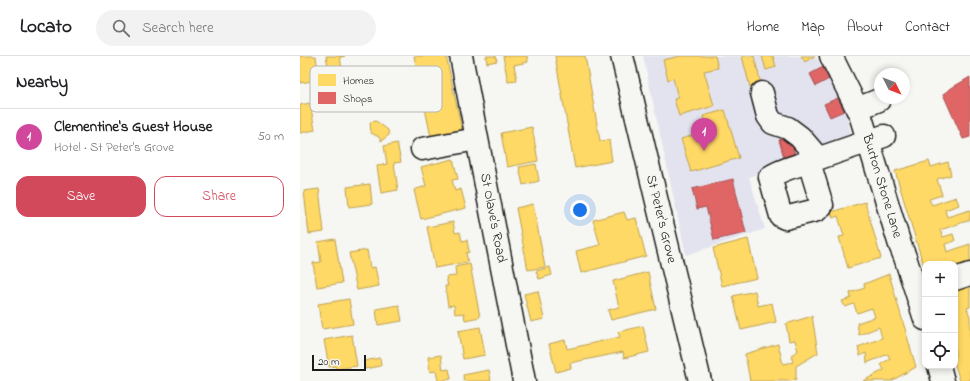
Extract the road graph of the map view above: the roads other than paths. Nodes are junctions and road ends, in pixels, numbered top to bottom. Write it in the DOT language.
graph roads {
  1 [pos="461,56"];
  2 [pos="622,56"];
  3 [pos="830,56"];
  4 [pos="762,93"];
  5 [pos="874,102"];
  6 [pos="857,109"];
  7 [pos="876,138"];
  8 [pos="477,139"];
  9 [pos="422,148"];
  10 [pos="970,274"];
  11 [pos="958,278"];
  12 [pos="921,290"];
  13 [pos="940,369"];
  14 [pos="524,381"];
  15 [pos="700,381"];
  16 [pos="943,381"];
  1 -- 8 [label="street, St Olave's Road"];
  2 -- 15 [label="street, St Peter's Grove"];
  3 -- 6 [label="street, Burton Stone Lane"];
  4 -- 7 [label="street"];
  5 -- 6 [label="street"];
  6 -- 7 [label="street, Burton Stone Lane"];
  7 -- 12 [label="street, Burton Stone Lane"];
  8 -- 9 [label="street"];
  8 -- 14 [label="street, St Olave's Road"];
  10 -- 11 [label="street"];
  13 -- 16 [label="street"];
}
